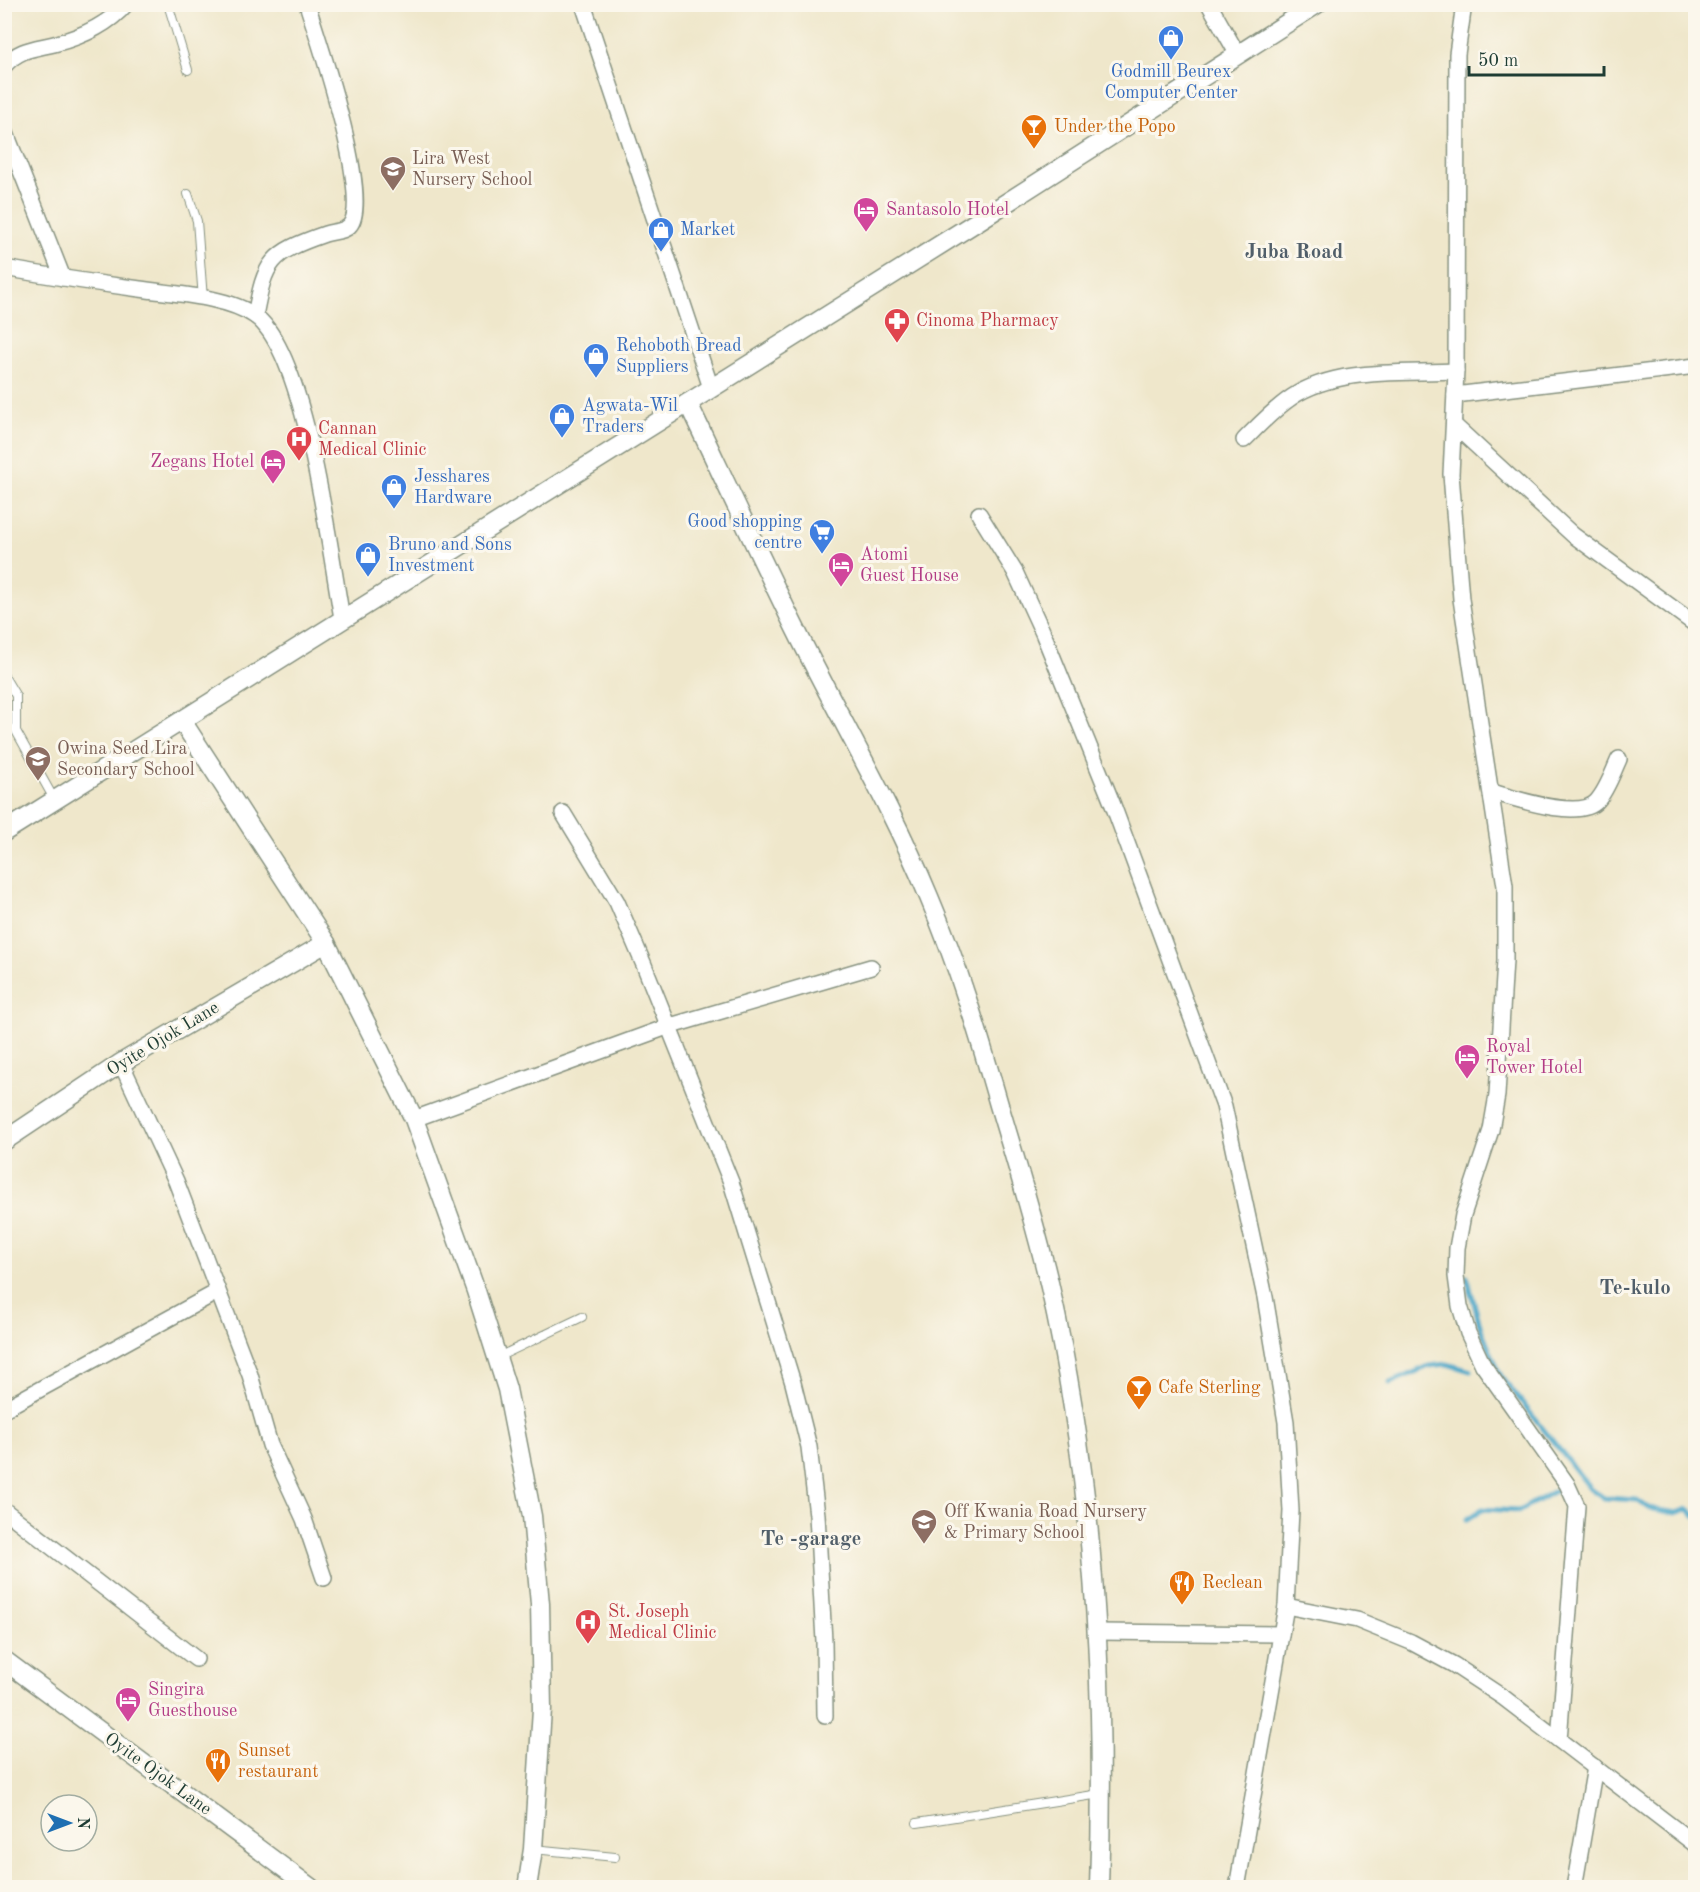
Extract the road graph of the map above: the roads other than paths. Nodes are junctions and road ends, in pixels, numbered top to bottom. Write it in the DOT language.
graph roads {
  1 [pos="126,4"];
  2 [pos="168,4"];
  3 [pos="307,4"];
  4 [pos="583,4"];
  5 [pos="1209,4"];
  6 [pos="1317,4"];
  7 [pos="1464,4"];
  8 [pos="1238,55"];
  9 [pos="4,66"];
  10 [pos="188,70"];
  11 [pos="4,128"];
  12 [pos="188,194"];
  13 [pos="4,268"];
  14 [pos="63,278"];
  15 [pos="203,299"];
  16 [pos="255,316"];
  17 [pos="1695,366"];
  18 [pos="1456,370"];
  19 [pos="711,388"];
  20 [pos="1455,395"];
  21 [pos="688,403"];
  22 [pos="1454,425"];
  23 [pos="1244,440"];
  24 [pos="979,514"];
  25 [pos="342,618"];
  26 [pos="1695,625"];
  27 [pos="4,676"];
  28 [pos="182,721"];
  29 [pos="1619,759"];
  30 [pos="1492,792"];
  31 [pos="54,800"];
  32 [pos="563,813"];
  33 [pos="4,832"];
  34 [pos="326,943"];
  35 [pos="871,967"];
  36 [pos="667,1027"];
  37 [pos="121,1063"];
  38 [pos="414,1119"];
  39 [pos="4,1141"];
  40 [pos="217,1292"];
  41 [pos="582,1317"];
  42 [pos="497,1358"];
  43 [pos="4,1409"];
  44 [pos="4,1510"];
  45 [pos="324,1578"];
  46 [pos="1286,1606"];
  47 [pos="1098,1632"];
  48 [pos="1281,1634"];
  49 [pos="196,1659"];
  50 [pos="4,1660"];
  51 [pos="825,1716"];
  52 [pos="1559,1740"];
  53 [pos="1595,1767"];
  54 [pos="1100,1794"];
  55 [pos="917,1822"];
  56 [pos="1695,1845"];
  57 [pos="533,1849"];
  58 [pos="615,1857"];
  59 [pos="311,1887"];
  60 [pos="527,1887"];
  61 [pos="1099,1887"];
  62 [pos="1238,1887"];
  63 [pos="1574,1887"];
  1 -- 9 [label="street"];
  2 -- 10 [label="lane"];
  3 -- 16 [label="street"];
  4 -- 19 [label="street"];
  5 -- 8 [label="street"];
  6 -- 8 [label="street"];
  7 -- 18 [label="street"];
  8 -- 19 [label="street"];
  11 -- 14 [label="street"];
  12 -- 15 [label="lane"];
  13 -- 14 [label="street"];
  14 -- 15 [label="street"];
  15 -- 16 [label="street"];
  16 -- 25 [label="street"];
  17 -- 20 [label="street"];
  18 -- 20 [label="street"];
  18 -- 23 [label="street"];
  19 -- 21 [label="street"];
  20 -- 22 [label="street"];
  21 -- 25 [label="street"];
  21 -- 47 [label="street"];
  22 -- 26 [label="street"];
  22 -- 30 [label="street"];
  24 -- 46 [label="street"];
  25 -- 28 [label="street"];
  27 -- 31 [label="lane"];
  28 -- 31 [label="street"];
  28 -- 34 [label="street"];
  29 -- 30 [label="street"];
  30 -- 52 [label="street"];
  31 -- 33 [label="street"];
  32 -- 36 [label="street"];
  34 -- 37 [label="street, Oyite Ojok Lane"];
  34 -- 38 [label="street"];
  35 -- 36 [label="street"];
  36 -- 38 [label="street"];
  36 -- 51 [label="street"];
  37 -- 39 [label="street, Oyite Ojok Lane"];
  37 -- 40 [label="street"];
  38 -- 42 [label="street"];
  40 -- 43 [label="street"];
  40 -- 45 [label="street"];
  41 -- 42 [label="lane"];
  42 -- 57 [label="street"];
  44 -- 49 [label="street"];
  46 -- 48 [label="street"];
  46 -- 52 [label="street"];
  47 -- 48 [label="street"];
  47 -- 54 [label="street"];
  48 -- 62 [label="street"];
  50 -- 59 [label="street, Oyite Ojok Lane"];
  52 -- 53 [label="street"];
  53 -- 56 [label="street"];
  53 -- 63 [label="street"];
  54 -- 55 [label="lane"];
  54 -- 61 [label="street"];
  57 -- 58 [label="lane"];
  57 -- 60 [label="street"];
}
